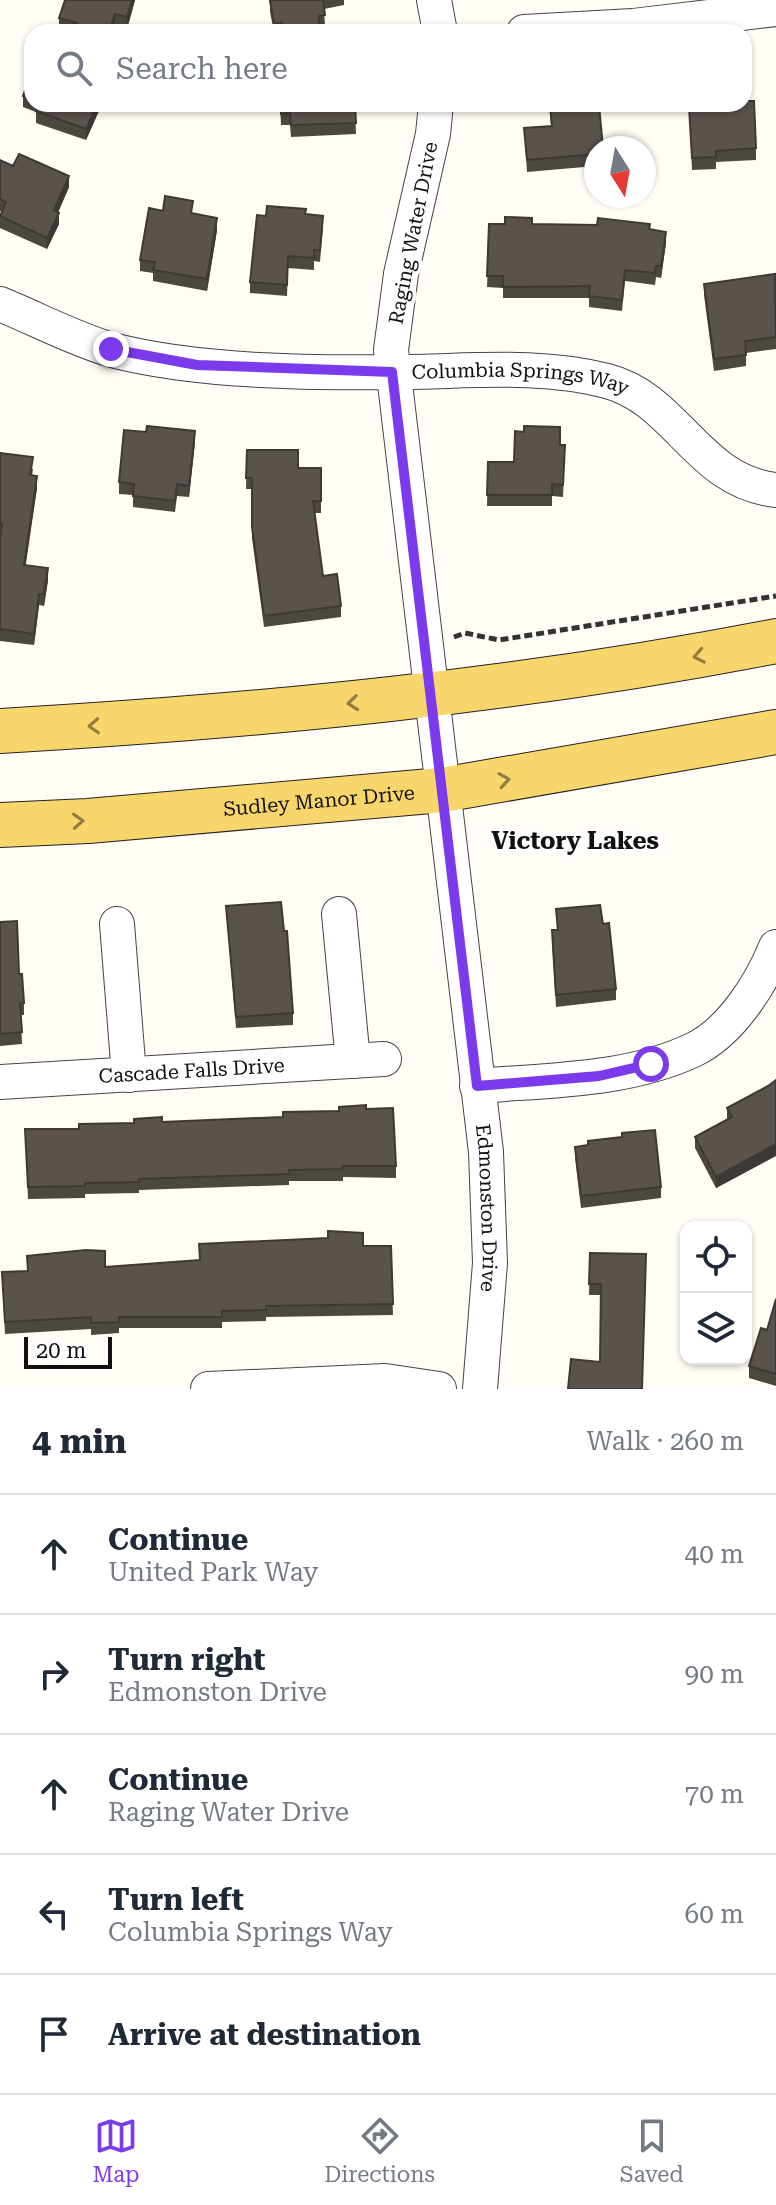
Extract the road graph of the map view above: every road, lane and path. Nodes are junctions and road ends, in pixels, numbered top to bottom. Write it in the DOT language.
graph roads {
  1 [pos="434,0"];
  2 [pos="776,9"];
  3 [pos="438,24"];
  4 [pos="650,24"];
  5 [pos="434,112"];
  6 [pos="0,304"];
  7 [pos="392,372"];
  8 [pos="776,490"];
  9 [pos="776,596"];
  10 [pos="465,633"];
  11 [pos="776,641"];
  12 [pos="431,695"];
  13 [pos="0,731"];
  14 [pos="776,732"];
  15 [pos="442,790"];
  16 [pos="0,825"];
  17 [pos="339,914"];
  18 [pos="117,924"];
  19 [pos="776,947"];
  20 [pos="129,1075"];
  21 [pos="0,1082"];
  22 [pos="477,1086"];
  23 [pos="208,1389"];
  24 [pos="439,1389"];
  25 [pos="480,1389"];
  1 -- 3 [label="street"];
  2 -- 4 [label="street"];
  5 -- 7 [label="street, Raging Water Drive"];
  6 -- 7 [label="street, Columbia Springs Way"];
  7 -- 8 [label="street, Columbia Springs Way"];
  7 -- 12 [label="street, Raging Water Drive"];
  9 -- 10 [label="path"];
  11 -- 12 [label="main road, one-way"];
  12 -- 13 [label="main road, one-way"];
  12 -- 15 [label="street, Edmonston Drive"];
  15 -- 14 [label="main road, Sudley Manor Drive, one-way"];
  16 -- 15 [label="main road, Sudley Manor Drive, one-way"];
  15 -- 22 [label="street, Edmonston Drive"];
  17 -- 20 [label="street, Cascade Falls Drive"];
  18 -- 20 [label="street"];
  19 -- 22 [label="street"];
  20 -- 21 [label="street, Cascade Falls Drive"];
  22 -- 25 [label="street, Edmonston Drive"];
  23 -- 24 [label="street"];
}
